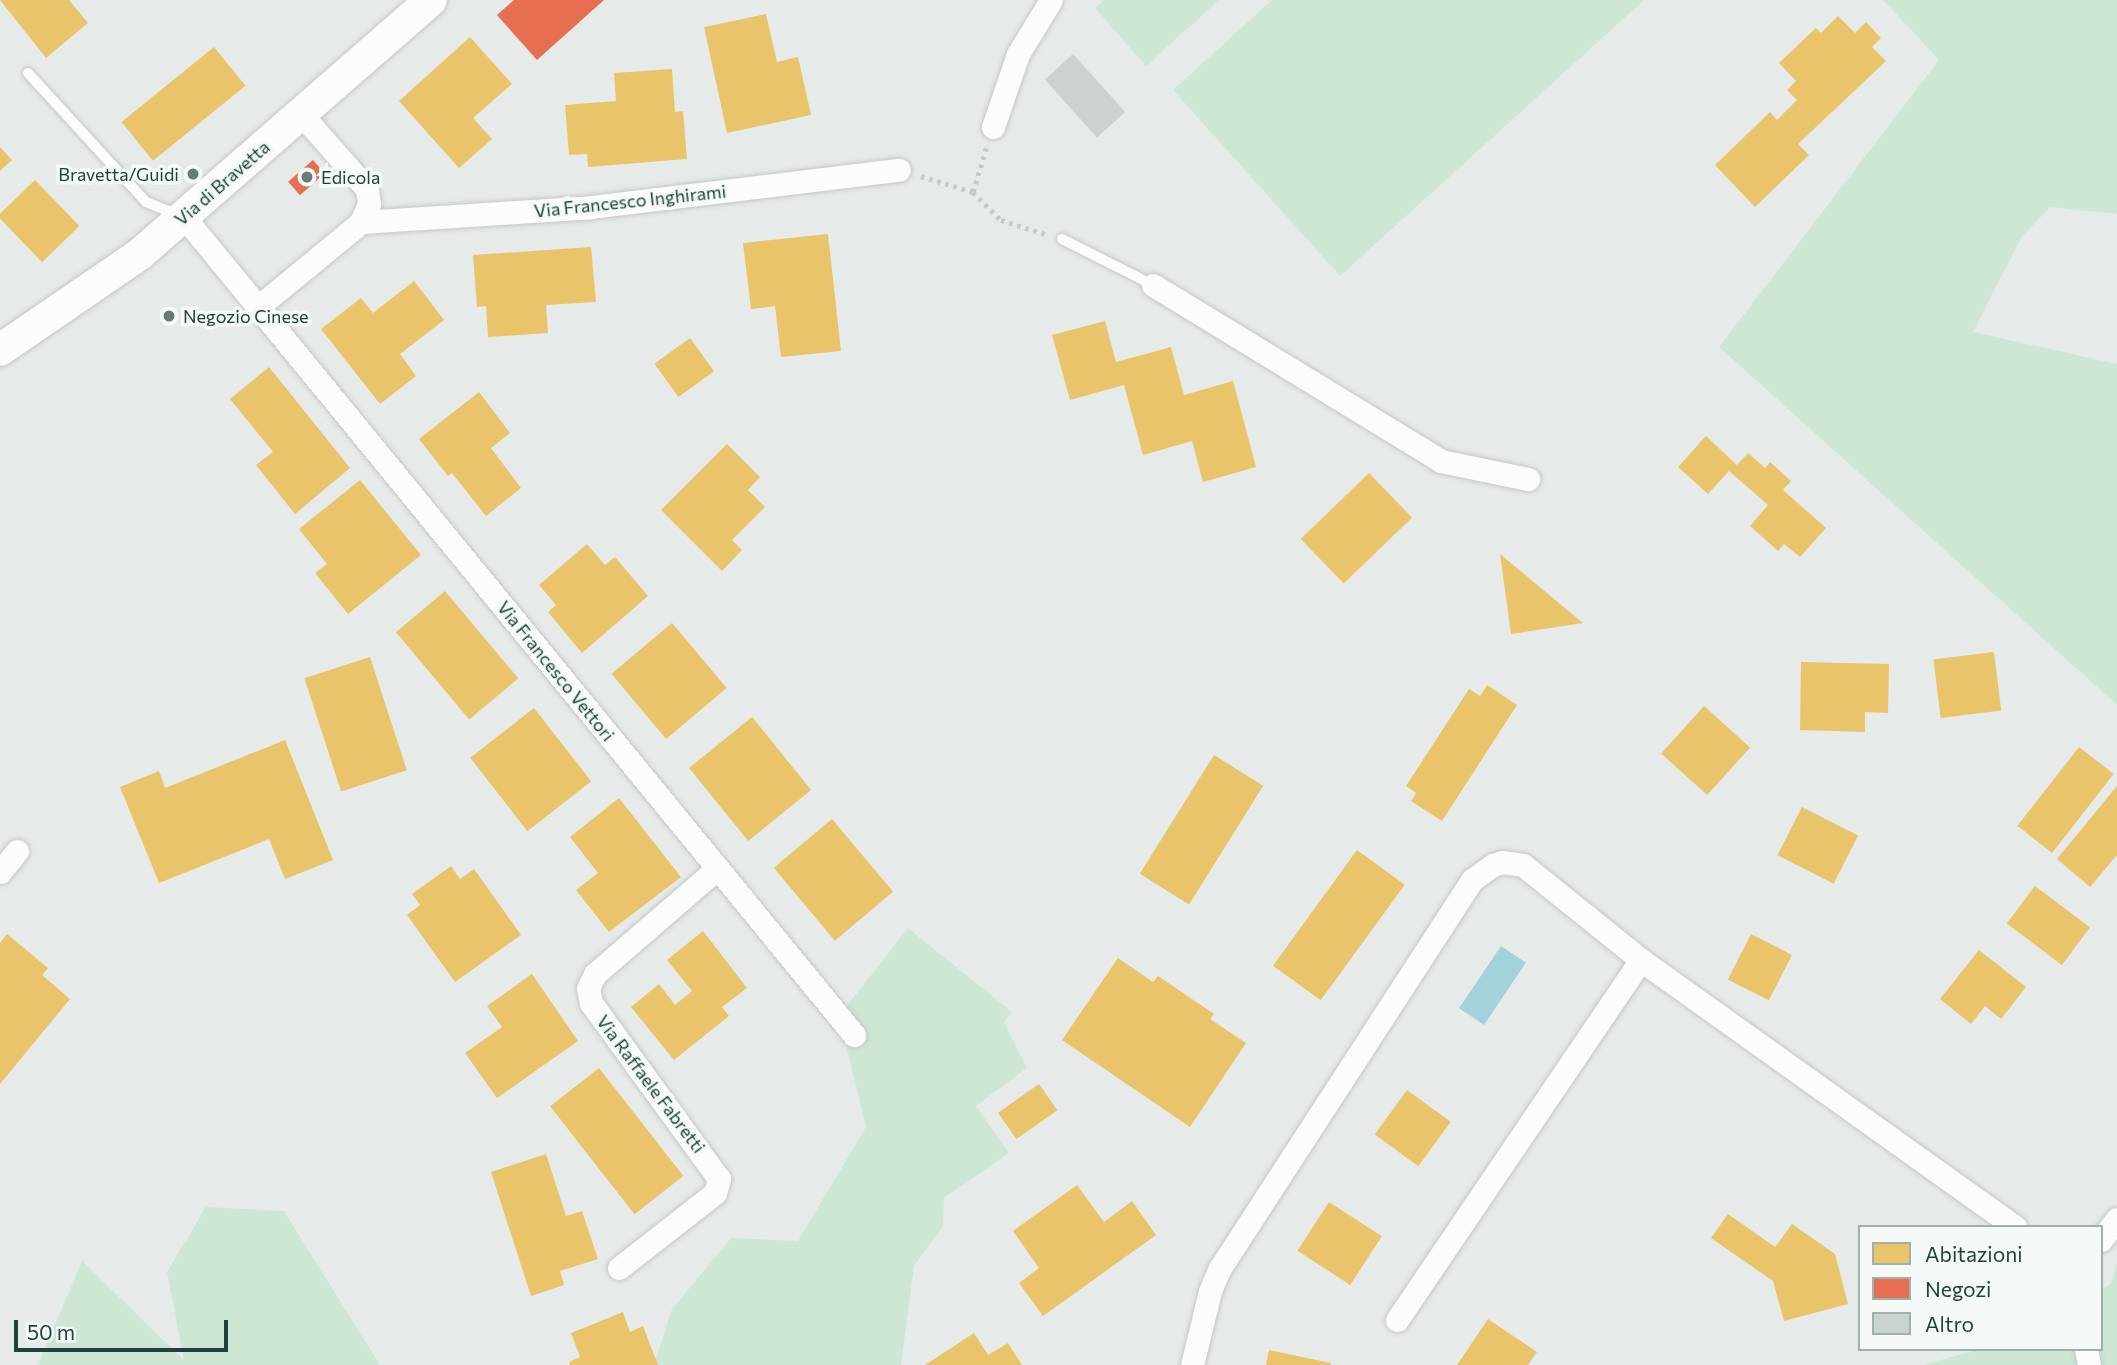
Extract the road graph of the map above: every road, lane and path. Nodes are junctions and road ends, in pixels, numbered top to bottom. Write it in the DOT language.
graph roads {
  1 [pos="431,0"];
  2 [pos="1051,0"];
  3 [pos="28,73"];
  4 [pos="301,114"];
  5 [pos="993,127"];
  6 [pos="899,170"];
  7 [pos="973,192"];
  8 [pos="184,217"];
  9 [pos="361,222"];
  10 [pos="1062,239"];
  11 [pos="1153,285"];
  12 [pos="258,307"];
  13 [pos="0,350"];
  14 [pos="1528,479"];
  15 [pos="17,851"];
  16 [pos="718,868"];
  17 [pos="0,872"];
  18 [pos="1640,960"];
  19 [pos="854,1035"];
  20 [pos="2117,1219"];
  21 [pos="2012,1225"];
  22 [pos="2103,1237"];
  23 [pos="619,1268"];
  24 [pos="1397,1320"];
  25 [pos="1192,1365"];
  1 -- 4 [label="main road, Via di Bravetta"];
  2 -- 5 [label="street"];
  3 -- 8 [label="lane"];
  4 -- 8 [label="main road, Via di Bravetta"];
  4 -- 9 [label="street"];
  5 -- 7 [label="path"];
  6 -- 7 [label="path"];
  6 -- 9 [label="street, Via Francesco Inghirami"];
  7 -- 10 [label="path"];
  8 -- 12 [label="street, Via Francesco Vettori"];
  8 -- 13 [label="main road, Via di Bravetta"];
  9 -- 12 [label="street"];
  10 -- 11 [label="lane"];
  11 -- 14 [label="street"];
  12 -- 16 [label="street, Via Francesco Vettori"];
  15 -- 17 [label="street"];
  16 -- 19 [label="street, Via Francesco Vettori"];
  16 -- 23 [label="street, Via Raffaele Fabretti"];
  18 -- 21 [label="street"];
  18 -- 24 [label="street"];
  18 -- 25 [label="street"];
  20 -- 22 [label="street"];
}
